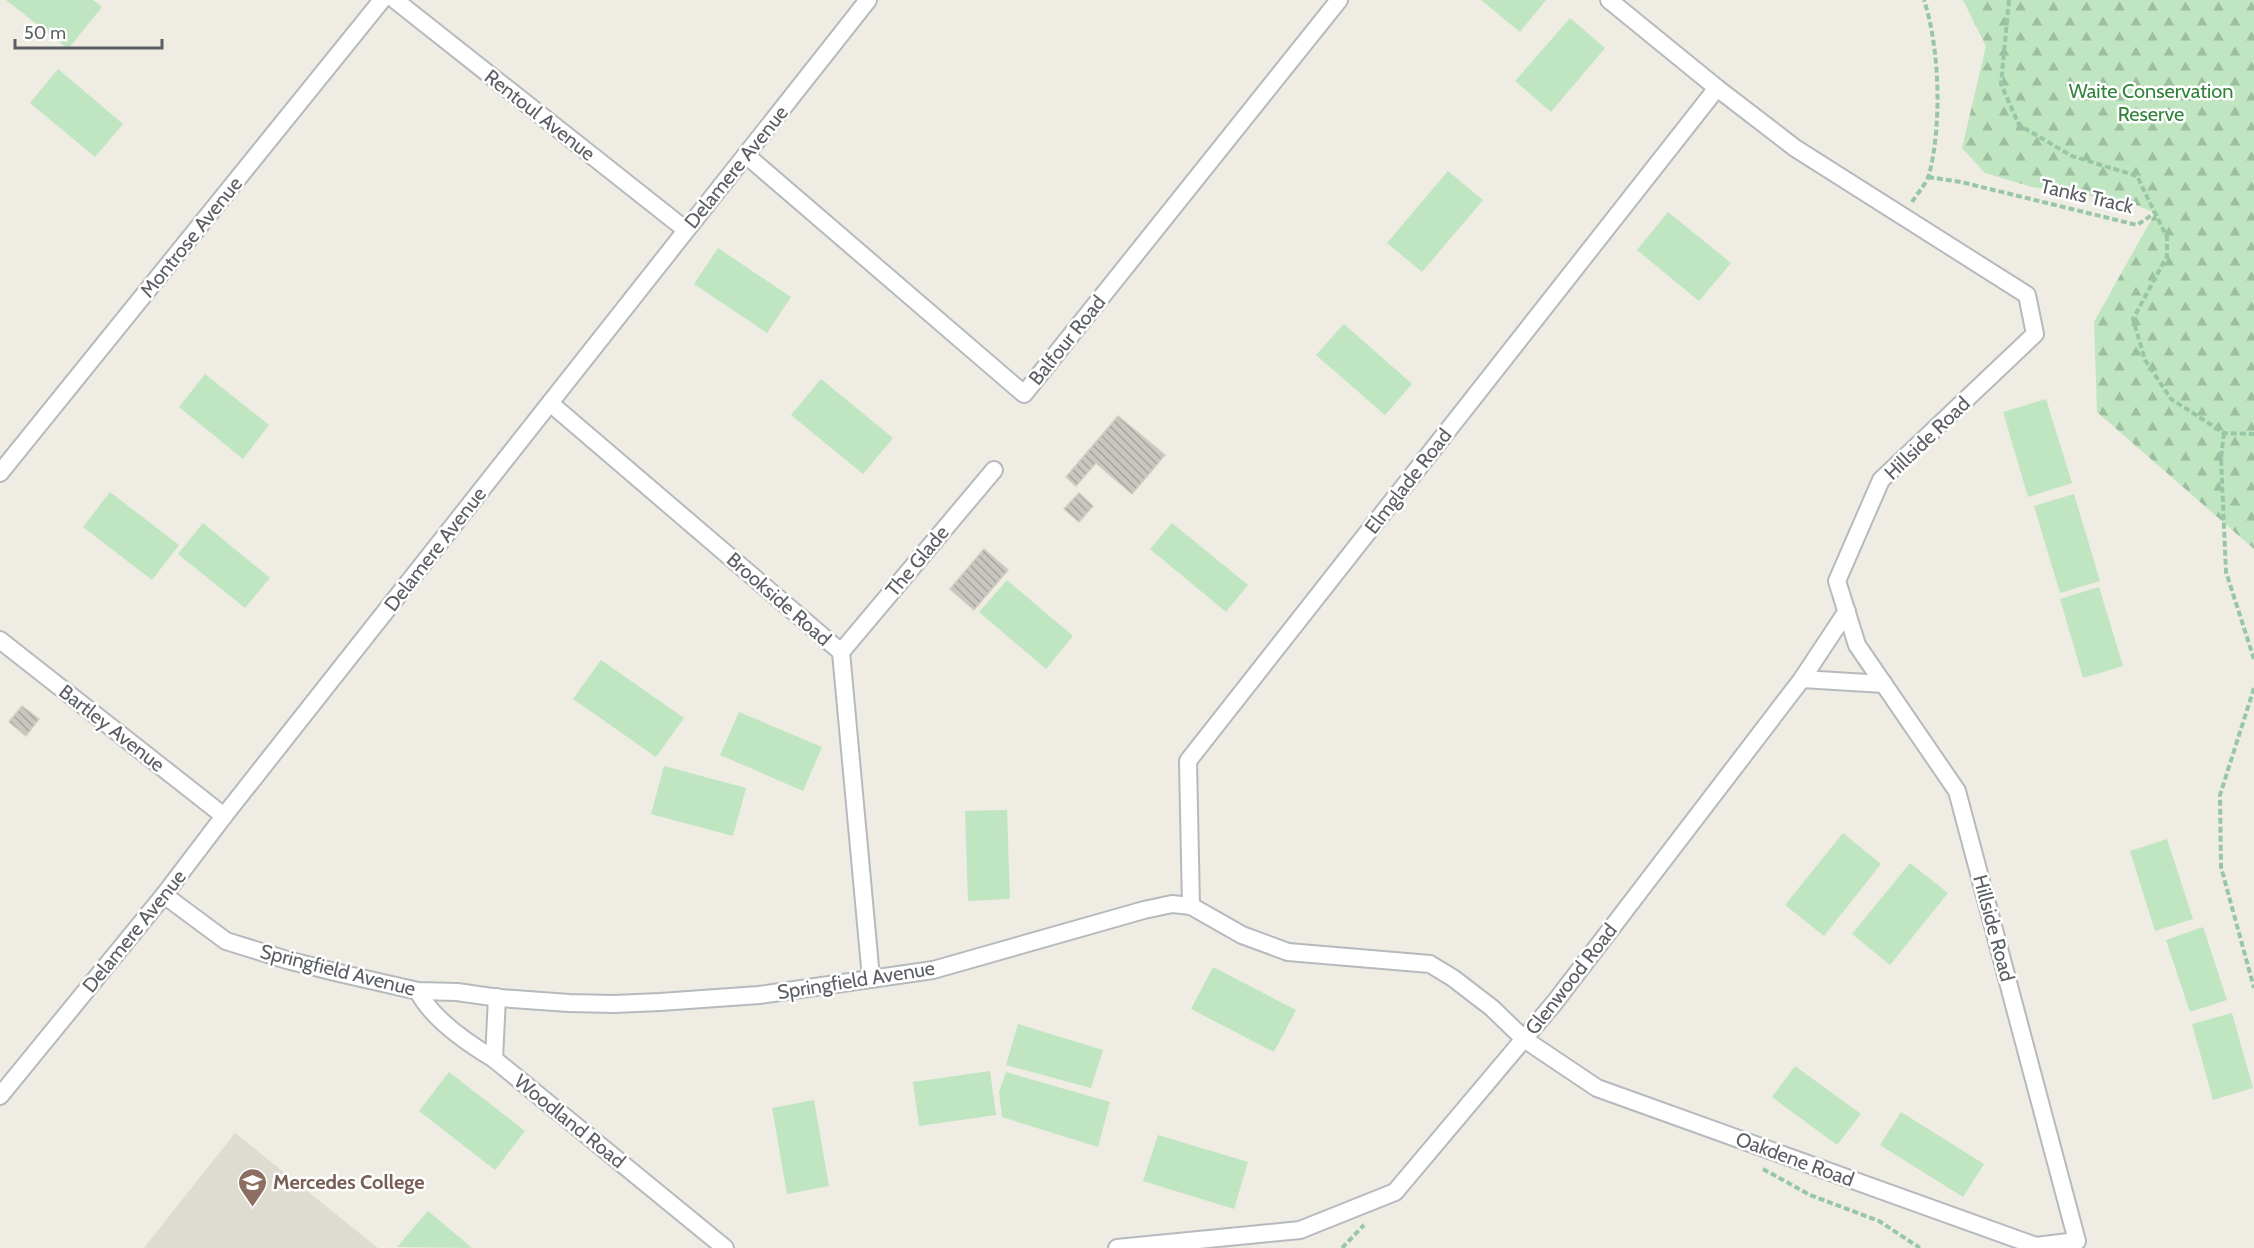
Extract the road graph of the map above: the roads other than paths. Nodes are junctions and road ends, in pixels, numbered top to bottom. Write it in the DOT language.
graph roads {
  1 [pos="382,0"];
  2 [pos="395,0"];
  3 [pos="868,0"];
  4 [pos="1339,0"];
  5 [pos="1609,0"];
  6 [pos="1717,88"];
  7 [pos="746,154"];
  8 [pos="686,230"];
  9 [pos="550,403"];
  10 [pos="994,470"];
  11 [pos="0,473"];
  12 [pos="1847,611"];
  13 [pos="0,640"];
  14 [pos="841,652"];
  15 [pos="1802,680"];
  16 [pos="1884,684"];
  17 [pos="224,816"];
  18 [pos="164,895"];
  19 [pos="1191,906"];
  20 [pos="871,978"];
  21 [pos="418,991"];
  22 [pos="497,997"];
  23 [pos="1524,1040"];
  24 [pos="494,1059"];
  25 [pos="0,1096"];
  26 [pos="2078,1241"];
  27 [pos="725,1248"];
  28 [pos="1117,1248"];
  1 -- 11 [label="street, Montrose Avenue"];
  2 -- 8 [label="street, Rentoul Avenue"];
  3 -- 7 [label="street, Delamere Avenue"];
  4 -- 7 [label="street, Balfour Road"];
  5 -- 6 [label="street, Hillside Road"];
  6 -- 12 [label="street, Hillside Road"];
  6 -- 19 [label="street, Elmglade Road"];
  7 -- 8 [label="street, Delamere Avenue"];
  8 -- 9 [label="street, Delamere Avenue"];
  9 -- 14 [label="street, Brookside Road"];
  9 -- 17 [label="street, Delamere Avenue"];
  10 -- 14 [label="street, The Glade"];
  12 -- 15 [label="street, Glenwood Road"];
  12 -- 16 [label="street, Hillside Road"];
  13 -- 17 [label="street, Bartley Avenue"];
  14 -- 20 [label="street, Brookside Road"];
  15 -- 16 [label="street"];
  15 -- 23 [label="street, Glenwood Road"];
  16 -- 26 [label="street, Hillside Road"];
  17 -- 18 [label="street, Delamere Avenue"];
  18 -- 21 [label="street, Springfield Avenue"];
  18 -- 25 [label="street, Delamere Avenue"];
  19 -- 20 [label="street, Springfield Avenue"];
  19 -- 23 [label="street"];
  20 -- 22 [label="street, Springfield Avenue"];
  21 -- 22 [label="street, Springfield Avenue"];
  21 -- 24 [label="street, Woodland Road"];
  22 -- 24 [label="street"];
  23 -- 26 [label="street, Oakdene Road"];
  23 -- 28 [label="street, Glenwood Road"];
  24 -- 27 [label="street, Woodland Road"];
}
